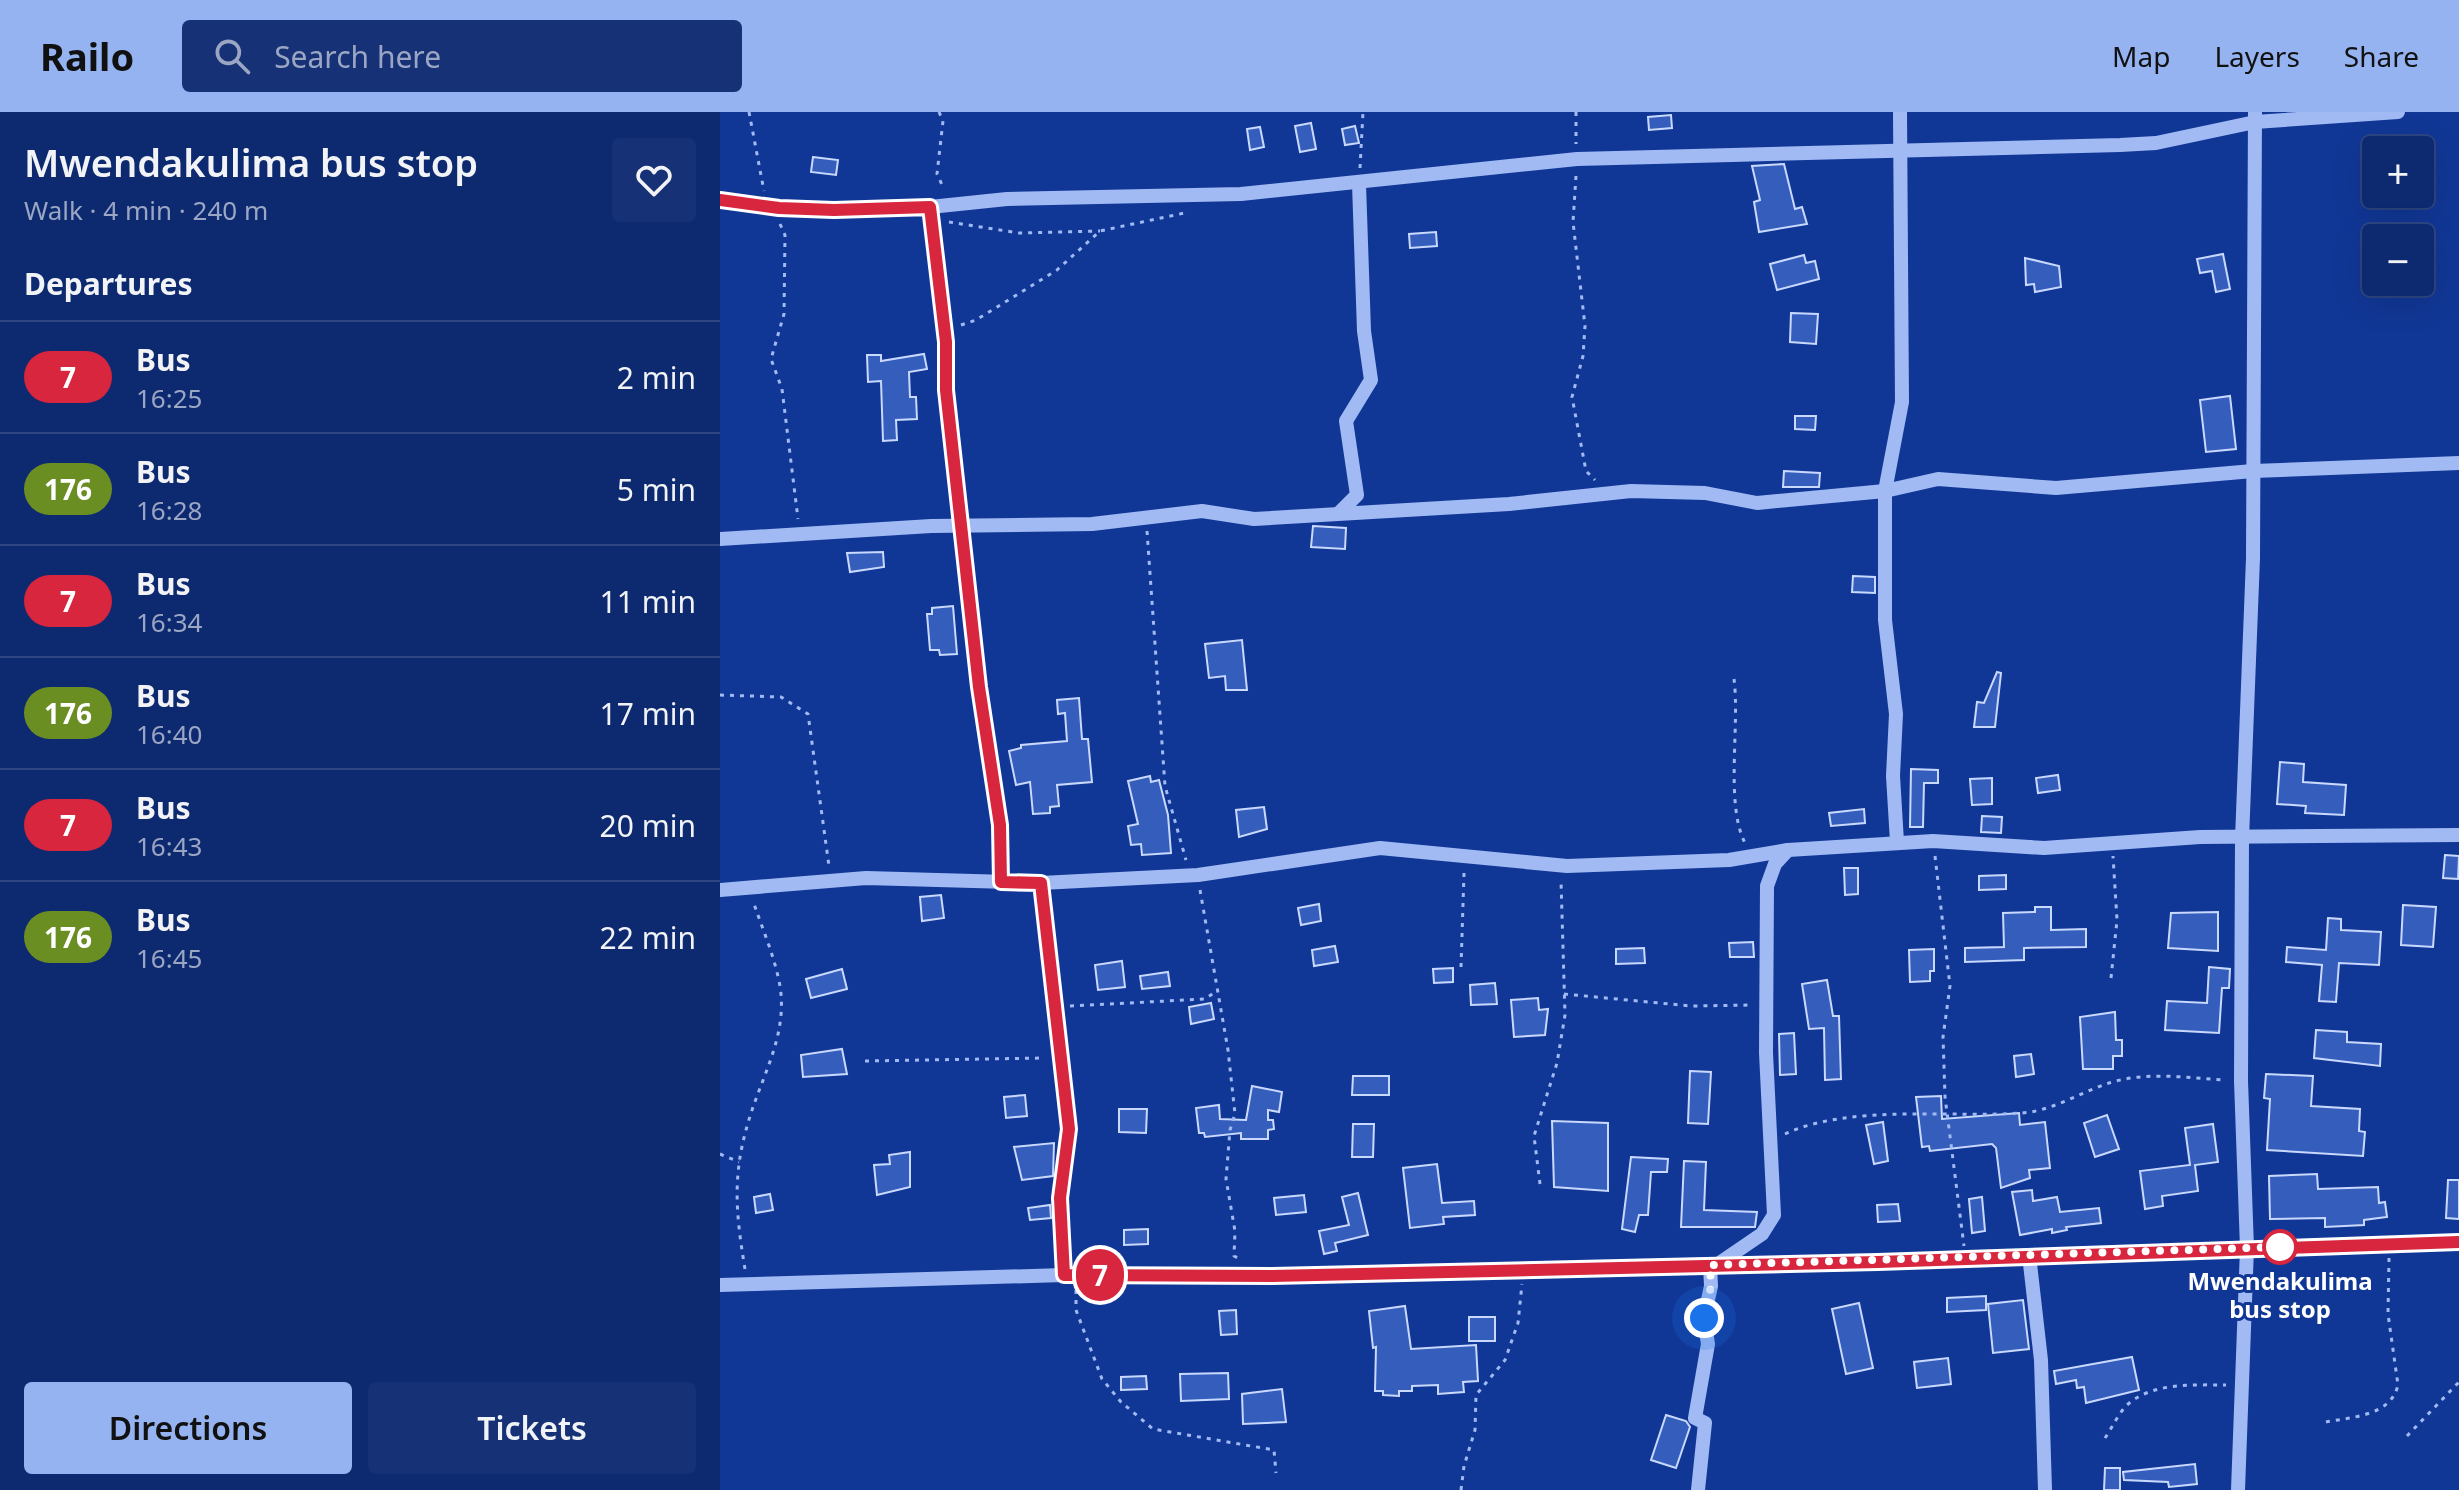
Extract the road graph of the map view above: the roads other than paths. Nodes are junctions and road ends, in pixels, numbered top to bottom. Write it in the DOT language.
graph roads {
  1 [pos="1900,112"];
  2 [pos="2398,112"];
  3 [pos="2255,117"];
  4 [pos="1902,151"];
  5 [pos="1359,184"];
  6 [pos="720,200"];
  7 [pos="936,210"];
  8 [pos="2459,463"];
  9 [pos="2253,471"];
  10 [pos="1885,491"];
  11 [pos="1339,513"];
  12 [pos="962,526"];
  13 [pos="720,539"];
  14 [pos="2459,835"];
  15 [pos="2242,839"];
  16 [pos="1897,842"];
  17 [pos="1788,850"];
  18 [pos="1001,882"];
  19 [pos="1041,883"];
  20 [pos="720,890"];
  21 [pos="2459,1242"];
  22 [pos="2247,1248"];
  23 [pos="2029,1255"];
  24 [pos="1713,1265"];
  25 [pos="1071,1275"];
  26 [pos="720,1285"];
  27 [pos="1698,1490"];
  28 [pos="2045,1490"];
  29 [pos="2238,1490"];
  1 -- 4 [label="street"];
  2 -- 3 [label="street"];
  3 -- 4 [label="street"];
  3 -- 9 [label="street"];
  4 -- 5 [label="street"];
  4 -- 10 [label="street"];
  5 -- 7 [label="street"];
  5 -- 11 [label="street"];
  6 -- 7 [label="street"];
  7 -- 12 [label="street"];
  8 -- 9 [label="street"];
  9 -- 10 [label="street"];
  9 -- 15 [label="street"];
  10 -- 11 [label="street"];
  10 -- 16 [label="street"];
  11 -- 12 [label="street"];
  12 -- 13 [label="street"];
  12 -- 18 [label="street"];
  14 -- 15 [label="street"];
  15 -- 16 [label="street"];
  15 -- 22 [label="street"];
  16 -- 17 [label="street"];
  17 -- 19 [label="street"];
  17 -- 24 [label="street"];
  18 -- 19 [label="street"];
  18 -- 20 [label="street"];
  19 -- 25 [label="street"];
  21 -- 22 [label="street"];
  22 -- 23 [label="street"];
  22 -- 29 [label="street"];
  23 -- 24 [label="street"];
  23 -- 28 [label="street"];
  24 -- 25 [label="street"];
  24 -- 27 [label="street"];
  25 -- 26 [label="street"];
}
